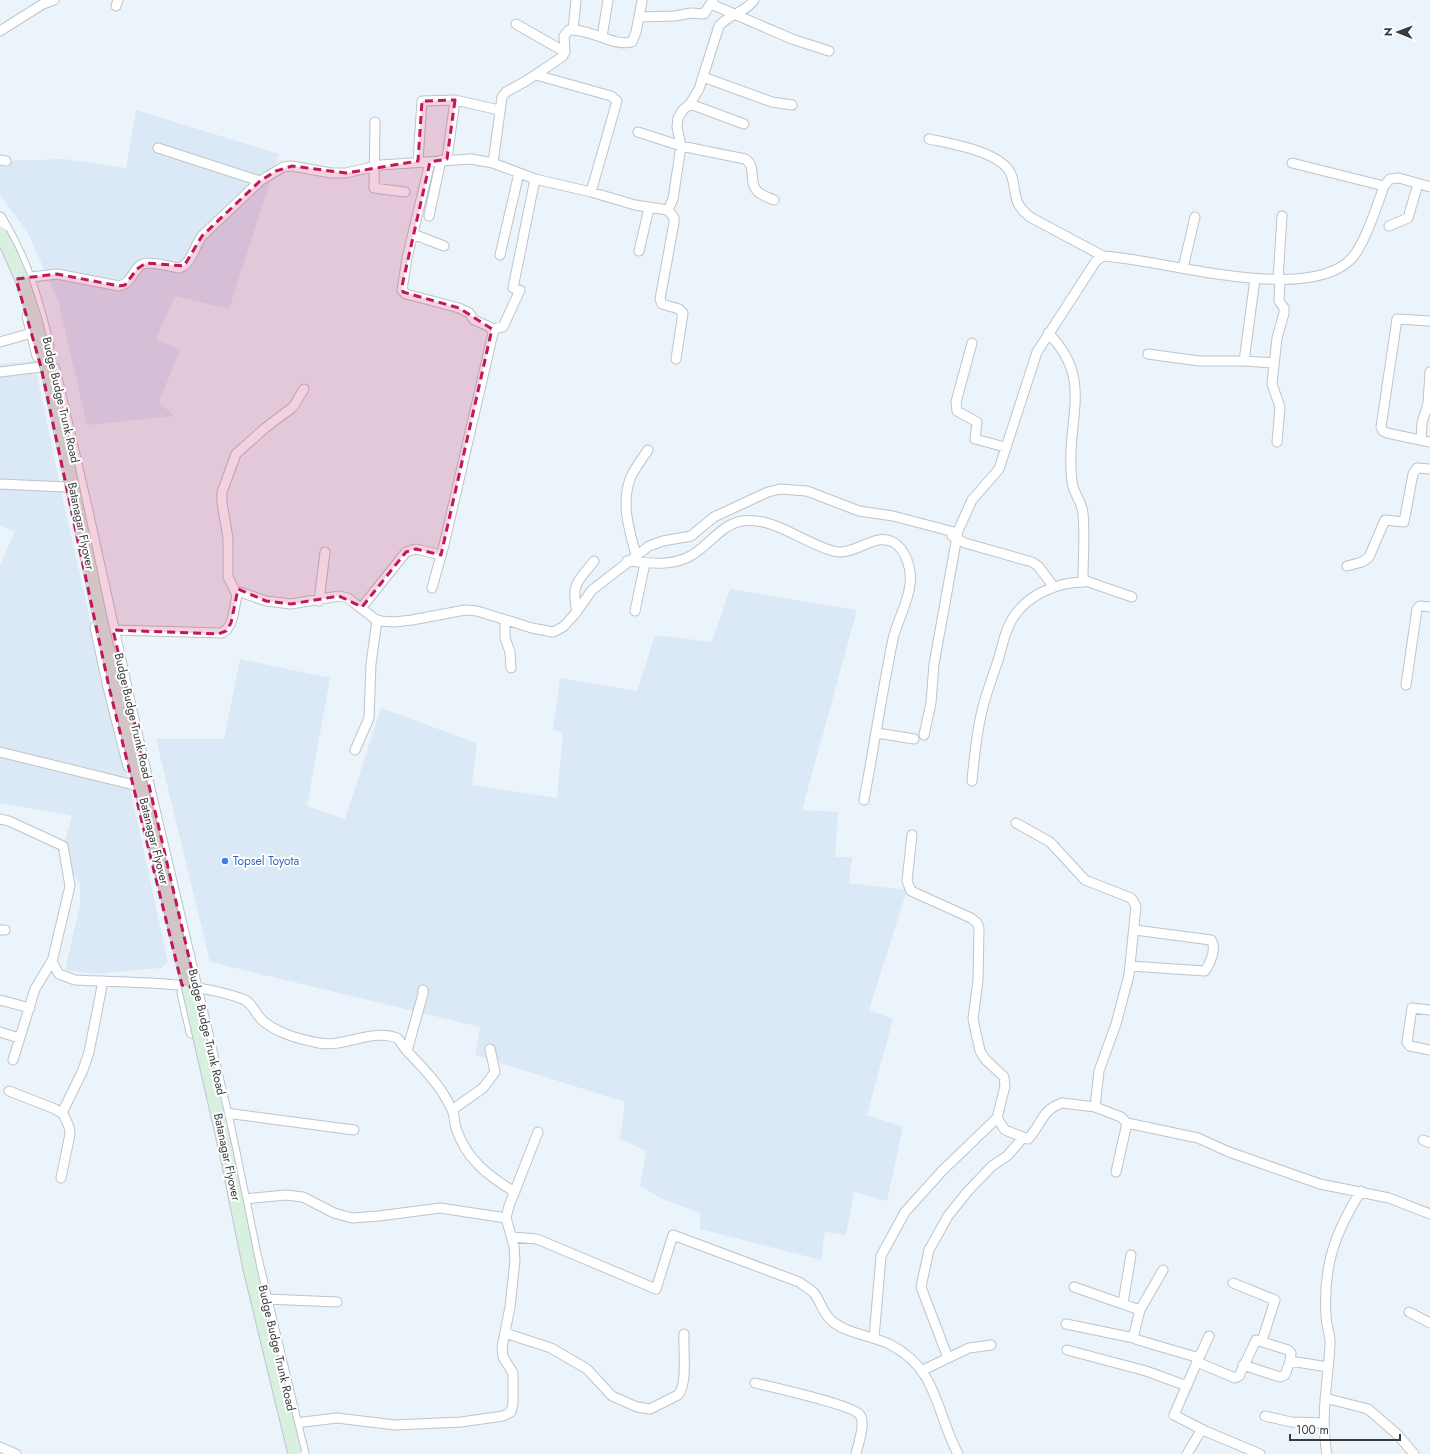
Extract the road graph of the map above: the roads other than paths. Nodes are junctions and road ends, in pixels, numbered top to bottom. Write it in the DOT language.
graph roads {
  1 [pos="54,0"];
  2 [pos="576,0"];
  3 [pos="608,0"];
  4 [pos="754,0"];
  5 [pos="642,1"];
  6 [pos="712,2"];
  7 [pos="735,14"];
  8 [pos="639,17"];
  9 [pos="516,24"];
  10 [pos="573,30"];
  11 [pos="0,31"];
  12 [pos="602,37"];
  13 [pos="829,51"];
  14 [pos="565,52"];
  15 [pos="536,76"];
  16 [pos="703,77"];
  17 [pos="455,100"];
  18 [pos="690,104"];
  19 [pos="792,105"];
  20 [pos="499,110"];
  21 [pos="375,122"];
  22 [pos="744,124"];
  23 [pos="638,132"];
  24 [pos="929,139"];
  25 [pos="681,146"];
  26 [pos="158,148"];
  27 [pos="444,160"];
  28 [pos="418,162"];
  29 [pos="430,162"];
  30 [pos="493,163"];
  31 [pos="1292,163"];
  32 [pos="374,167"];
  33 [pos="519,173"];
  34 [pos="535,179"];
  35 [pos="260,181"];
  36 [pos="1418,184"];
  37 [pos="1384,186"];
  38 [pos="1430,187"];
  39 [pos="405,192"];
  40 [pos="592,192"];
  41 [pos="774,200"];
  42 [pos="649,208"];
  43 [pos="668,210"];
  44 [pos="429,216"];
  45 [pos="1282,216"];
  46 [pos="1195,217"];
  47 [pos="0,218"];
  48 [pos="1389,226"];
  49 [pos="0,233"];
  50 [pos="413,234"];
  51 [pos="0,245"];
  52 [pos="444,246"];
  53 [pos="639,251"];
  54 [pos="500,255"];
  55 [pos="1103,256"];
  56 [pos="1183,268"];
  57 [pos="30,278"];
  58 [pos="16,279"];
  59 [pos="1256,279"];
  60 [pos="1279,280"];
  61 [pos="1430,321"];
  62 [pos="492,329"];
  63 [pos="32,334"];
  64 [pos="1048,334"];
  65 [pos="0,342"];
  66 [pos="972,343"];
  67 [pos="1148,354"];
  68 [pos="676,359"];
  69 [pos="1244,362"];
  70 [pos="1274,363"];
  71 [pos="41,367"];
  72 [pos="0,372"];
  73 [pos="1430,372"];
  74 [pos="304,389"];
  75 [pos="1425,441"];
  76 [pos="1277,442"];
  77 [pos="1004,447"];
  78 [pos="648,450"];
  79 [pos="1430,470"];
  80 [pos="0,484"];
  81 [pos="66,487"];
  82 [pos="954,534"];
  83 [pos="325,552"];
  84 [pos="441,555"];
  85 [pos="636,555"];
  86 [pos="594,561"];
  87 [pos="627,561"];
  88 [pos="645,563"];
  89 [pos="1347,566"];
  90 [pos="1084,582"];
  91 [pos="1054,587"];
  92 [pos="432,588"];
  93 [pos="237,595"];
  94 [pos="1132,597"];
  95 [pos="320,601"];
  96 [pos="362,607"];
  97 [pos="1430,608"];
  98 [pos="635,611"];
  99 [pos="577,612"];
  100 [pos="377,620"];
  101 [pos="505,620"];
  102 [pos="113,630"];
  103 [pos="511,668"];
  104 [pos="1406,685"];
  105 [pos="877,733"];
  106 [pos="924,735"];
  107 [pos="914,739"];
  108 [pos="355,750"];
  109 [pos="0,752"];
  110 [pos="972,782"];
  111 [pos="134,785"];
  112 [pos="864,800"];
  113 [pos="0,819"];
  114 [pos="1016,823"];
  115 [pos="912,835"];
  116 [pos="1135,930"];
  117 [pos="53,960"];
  118 [pos="1130,966"];
  119 [pos="103,981"];
  120 [pos="182,985"];
  121 [pos="196,988"];
  122 [pos="423,990"];
  123 [pos="0,1000"];
  124 [pos="30,1008"];
  125 [pos="1430,1010"];
  126 [pos="0,1032"];
  127 [pos="19,1038"];
  128 [pos="490,1049"];
  129 [pos="1430,1050"];
  130 [pos="407,1051"];
  131 [pos="13,1060"];
  132 [pos="9,1090"];
  133 [pos="1095,1107"];
  134 [pos="452,1110"];
  135 [pos="226,1113"];
  136 [pos="63,1114"];
  137 [pos="997,1118"];
  138 [pos="1127,1123"];
  139 [pos="354,1130"];
  140 [pos="538,1132"];
  141 [pos="1022,1138"];
  142 [pos="1116,1172"];
  143 [pos="60,1178"];
  144 [pos="515,1192"];
  145 [pos="1361,1192"];
  146 [pos="244,1199"];
  147 [pos="1430,1214"];
  148 [pos="506,1218"];
  149 [pos="512,1237"];
  150 [pos="1131,1254"];
  151 [pos="1163,1270"];
  152 [pos="1233,1283"];
  153 [pos="1074,1287"];
  154 [pos="266,1299"];
  155 [pos="337,1302"];
  156 [pos="1124,1303"];
  157 [pos="1140,1310"];
  158 [pos="1409,1312"];
  159 [pos="1430,1323"];
  160 [pos="1066,1324"];
  161 [pos="505,1333"];
  162 [pos="684,1334"];
  163 [pos="1210,1336"];
  164 [pos="874,1338"];
  165 [pos="1134,1338"];
  166 [pos="1262,1341"];
  167 [pos="991,1346"];
  168 [pos="1067,1350"];
  169 [pos="948,1358"];
  170 [pos="1290,1361"];
  171 [pos="1197,1362"];
  172 [pos="1243,1366"];
  173 [pos="1328,1367"];
  174 [pos="923,1370"];
  175 [pos="755,1383"];
  176 [pos="1188,1386"];
  177 [pos="1325,1398"];
  178 [pos="1265,1416"];
  179 [pos="295,1423"];
  180 [pos="1323,1423"];
  181 [pos="1202,1429"];
  182 [pos="0,1447"];
  183 [pos="16,1454"];
  184 [pos="289,1454"];
  185 [pos="295,1454"];
  186 [pos="303,1454"];
  187 [pos="856,1454"];
  188 [pos="958,1454"];
  189 [pos="1187,1454"];
  190 [pos="1260,1454"];
  191 [pos="1327,1454"];
  192 [pos="1414,1454"];
  1 -- 11 [label="street"];
  2 -- 10 [label="street"];
  3 -- 12 [label="street"];
  4 -- 7 [label="street"];
  5 -- 8 [label="street"];
  6 -- 7 [label="street"];
  6 -- 8 [label="street"];
  7 -- 13 [label="street"];
  7 -- 16 [label="street"];
  8 -- 12 [label="street"];
  9 -- 14 [label="street"];
  10 -- 12 [label="street"];
  10 -- 14 [label="street"];
  14 -- 15 [label="street"];
  15 -- 20 [label="street"];
  15 -- 40 [label="street"];
  16 -- 18 [label="street"];
  16 -- 19 [label="street"];
  17 -- 20 [label="street"];
  17 -- 27 [label="street"];
  17 -- 28 [label="street"];
  18 -- 22 [label="street"];
  18 -- 25 [label="street"];
  20 -- 30 [label="street"];
  21 -- 32 [label="street"];
  23 -- 25 [label="street"];
  24 -- 55 [label="street"];
  25 -- 41 [label="street"];
  25 -- 43 [label="street"];
  26 -- 35 [label="street"];
  27 -- 29 [label="street"];
  27 -- 30 [label="street"];
  27 -- 44 [label="street"];
  28 -- 29 [label="street"];
  28 -- 32 [label="street"];
  29 -- 50 [label="street"];
  30 -- 33 [label="street"];
  31 -- 37 [label="street"];
  32 -- 35 [label="street"];
  32 -- 39 [label="street"];
  33 -- 34 [label="street"];
  33 -- 54 [label="street"];
  34 -- 40 [label="street"];
  34 -- 62 [label="street"];
  35 -- 57 [label="street"];
  36 -- 37 [label="street"];
  36 -- 38 [label="street"];
  36 -- 48 [label="street"];
  37 -- 60 [label="street"];
  40 -- 42 [label="street"];
  42 -- 43 [label="street"];
  42 -- 53 [label="street"];
  43 -- 68 [label="street"];
  45 -- 60 [label="street"];
  46 -- 56 [label="street"];
  47 -- 57 [label="street, Budge Budge Trunk Road"];
  49 -- 185 [label="main road, Batanagar Flyover, bridge"];
  50 -- 52 [label="street"];
  50 -- 62 [label="street"];
  51 -- 58 [label="street, Budge Budge Trunk Road"];
  55 -- 56 [label="street"];
  55 -- 64 [label="street"];
  56 -- 59 [label="street"];
  57 -- 58 [label="street"];
  57 -- 102 [label="street, Budge Budge Trunk Road"];
  58 -- 63 [label="street, Budge Budge Trunk Road"];
  59 -- 60 [label="street"];
  59 -- 69 [label="street"];
  60 -- 70 [label="street"];
  61 -- 75 [label="street"];
  62 -- 84 [label="street"];
  63 -- 65 [label="street"];
  63 -- 71 [label="street, Budge Budge Trunk Road"];
  64 -- 77 [label="street"];
  64 -- 90 [label="street"];
  66 -- 77 [label="street"];
  67 -- 69 [label="street"];
  69 -- 70 [label="street"];
  70 -- 76 [label="street"];
  71 -- 72 [label="street"];
  71 -- 81 [label="street, Budge Budge Trunk Road"];
  73 -- 75 [label="street"];
  74 -- 93 [label="street"];
  77 -- 82 [label="street"];
  78 -- 85 [label="street"];
  79 -- 89 [label="street"];
  80 -- 81 [label="street"];
  81 -- 111 [label="street, Budge Budge Trunk Road"];
  82 -- 85 [label="street"];
  82 -- 91 [label="street"];
  82 -- 106 [label="street"];
  83 -- 95 [label="street"];
  84 -- 92 [label="street"];
  84 -- 96 [label="street"];
  85 -- 87 [label="street"];
  86 -- 99 [label="street"];
  87 -- 88 [label="street"];
  87 -- 99 [label="street"];
  88 -- 98 [label="street"];
  88 -- 105 [label="street"];
  90 -- 91 [label="street"];
  90 -- 94 [label="street"];
  91 -- 110 [label="street"];
  93 -- 95 [label="street"];
  93 -- 102 [label="street"];
  95 -- 96 [label="street"];
  96 -- 100 [label="street"];
  97 -- 104 [label="street"];
  99 -- 101 [label="street"];
  100 -- 101 [label="street"];
  100 -- 108 [label="street"];
  101 -- 103 [label="street"];
  102 -- 121 [label="street, Budge Budge Trunk Road"];
  105 -- 107 [label="street"];
  105 -- 112 [label="street"];
  109 -- 111 [label="street"];
  111 -- 120 [label="street, Budge Budge Trunk Road"];
  113 -- 117 [label="street"];
  114 -- 116 [label="street"];
  115 -- 137 [label="street"];
  116 -- 118 [label="street"];
  116 -- 118 [label="street"];
  117 -- 119 [label="street"];
  117 -- 124 [label="street"];
  118 -- 133 [label="street"];
  119 -- 120 [label="street"];
  119 -- 136 [label="street"];
  120 -- 121 [label="street"];
  120 -- 184 [label="street, Budge Budge Trunk Road"];
  121 -- 130 [label="street"];
  121 -- 135 [label="street, Budge Budge Trunk Road"];
  122 -- 130 [label="street"];
  123 -- 124 [label="street"];
  124 -- 127 [label="street"];
  125 -- 129 [label="street"];
  126 -- 127 [label="street"];
  127 -- 131 [label="street"];
  128 -- 134 [label="street"];
  130 -- 134 [label="street"];
  132 -- 136 [label="street"];
  133 -- 138 [label="street"];
  133 -- 141 [label="street"];
  134 -- 144 [label="street"];
  135 -- 139 [label="street"];
  135 -- 146 [label="street, Budge Budge Trunk Road"];
  136 -- 143 [label="street"];
  137 -- 141 [label="street"];
  137 -- 164 [label="street"];
  138 -- 142 [label="street"];
  138 -- 145 [label="street"];
  140 -- 144 [label="street"];
  141 -- 169 [label="street"];
  144 -- 148 [label="street"];
  145 -- 147 [label="street"];
  145 -- 173 [label="street"];
  146 -- 148 [label="street"];
  146 -- 154 [label="street, Budge Budge Trunk Road"];
  148 -- 149 [label="street"];
  149 -- 161 [label="street"];
  149 -- 164 [label="street"];
  150 -- 156 [label="street"];
  151 -- 157 [label="street"];
  152 -- 166 [label="street"];
  153 -- 156 [label="street"];
  154 -- 155 [label="street"];
  154 -- 179 [label="street, Budge Budge Trunk Road"];
  156 -- 157 [label="street"];
  157 -- 165 [label="street"];
  158 -- 159 [label="street"];
  160 -- 165 [label="street"];
  161 -- 162 [label="street"];
  161 -- 179 [label="street"];
  163 -- 171 [label="street"];
  164 -- 174 [label="street"];
  165 -- 171 [label="street"];
  166 -- 170 [label="street"];
  166 -- 172 [label="street"];
  167 -- 169 [label="street"];
  168 -- 176 [label="street"];
  169 -- 174 [label="street"];
  170 -- 172 [label="street"];
  170 -- 173 [label="street"];
  171 -- 172 [label="street"];
  171 -- 176 [label="street"];
  173 -- 177 [label="street"];
  174 -- 188 [label="street"];
  175 -- 187 [label="street"];
  176 -- 181 [label="street"];
  177 -- 180 [label="street"];
  177 -- 192 [label="street"];
  178 -- 180 [label="street"];
  179 -- 186 [label="street, Budge Budge Trunk Road"];
  180 -- 191 [label="street"];
  181 -- 189 [label="street"];
  181 -- 190 [label="street"];
  182 -- 183 [label="street"];
}
